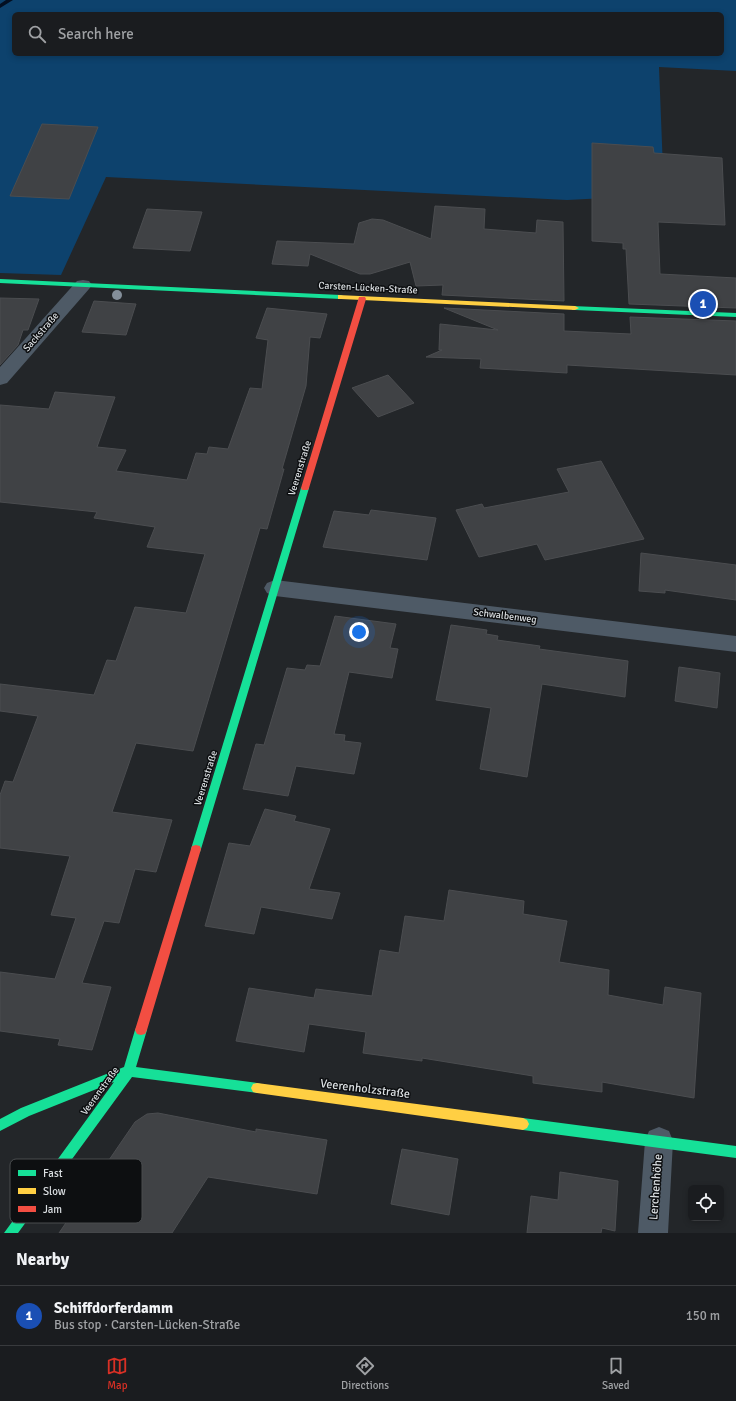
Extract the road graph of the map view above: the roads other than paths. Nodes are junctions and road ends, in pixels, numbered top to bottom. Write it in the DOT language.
graph roads {
  1 [pos="0,281"];
  2 [pos="83,285"];
  3 [pos="362,299"];
  4 [pos="736,315"];
  5 [pos="0,379"];
  6 [pos="275,588"];
  7 [pos="736,644"];
  8 [pos="129,1071"];
  9 [pos="0,1125"];
  10 [pos="659,1141"];
  11 [pos="736,1152"];
  12 [pos="64,1159"];
  13 [pos="17,1223"];
  14 [pos="10,1233"];
  15 [pos="653,1233"];
  1 -- 2 [label="street, Carsten-Lücken-Straße"];
  2 -- 3 [label="street, Carsten-Lücken-Straße"];
  2 -- 5 [label="street, Sackstraße"];
  3 -- 4 [label="street, Carsten-Lücken-Straße"];
  3 -- 6 [label="street, Veerenstraße"];
  6 -- 7 [label="street, Schwalbenweg"];
  6 -- 8 [label="street, Veerenstraße"];
  8 -- 9 [label="street, Veerenholzstraße"];
  8 -- 10 [label="street, Veerenholzstraße"];
  8 -- 12 [label="street, Veerenstraße"];
  10 -- 11 [label="street, Veerenholzstraße"];
  10 -- 15 [label="street, Lerchenhöhe"];
  13 -- 14 [label="street, Veerenstraße"];
}
